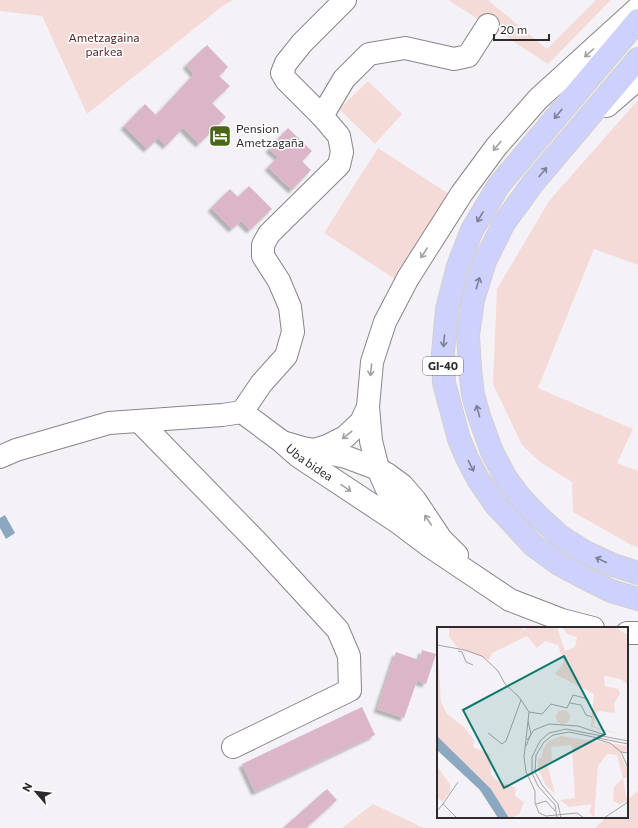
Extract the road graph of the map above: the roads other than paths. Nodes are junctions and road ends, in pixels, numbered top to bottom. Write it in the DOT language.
graph roads {
  1 [pos="345,0"];
  2 [pos="638,8"];
  3 [pos="638,20"];
  4 [pos="488,25"];
  5 [pos="638,59"];
  6 [pos="638,78"];
  7 [pos="322,116"];
  8 [pos="570,139"];
  9 [pos="368,407"];
  10 [pos="242,412"];
  11 [pos="139,421"];
  12 [pos="281,441"];
  13 [pos="314,450"];
  14 [pos="0,457"];
  15 [pos="378,469"];
  16 [pos="428,545"];
  17 [pos="638,573"];
  18 [pos="481,580"];
  19 [pos="638,599"];
  20 [pos="589,627"];
  21 [pos="628,632"];
  22 [pos="638,633"];
  23 [pos="233,747"];
  1 -- 7 [label="street"];
  2 -- 9 [label="street, one-way"];
  3 -- 19 [label="main road, GI-40, one-way"];
  4 -- 7 [label="street"];
  5 -- 8 [label="main road, GI-40"];
  6 -- 8 [label="street"];
  7 -- 10 [label="street"];
  17 -- 8 [label="main road, GI-40, one-way"];
  9 -- 13 [label="street, one-way"];
  9 -- 15 [label="street"];
  10 -- 11 [label="street"];
  10 -- 12 [label="street, Uba bidea"];
  11 -- 14 [label="street"];
  11 -- 23 [label="street"];
  12 -- 13 [label="street"];
  12 -- 16 [label="street, Uba bidea, one-way"];
  13 -- 15 [label="street"];
  15 -- 16 [label="street"];
  18 -- 15 [label="street, one-way"];
  16 -- 18 [label="street, Uba bidea"];
  18 -- 20 [label="street, Uba bidea"];
  21 -- 22 [label="street"];
}
